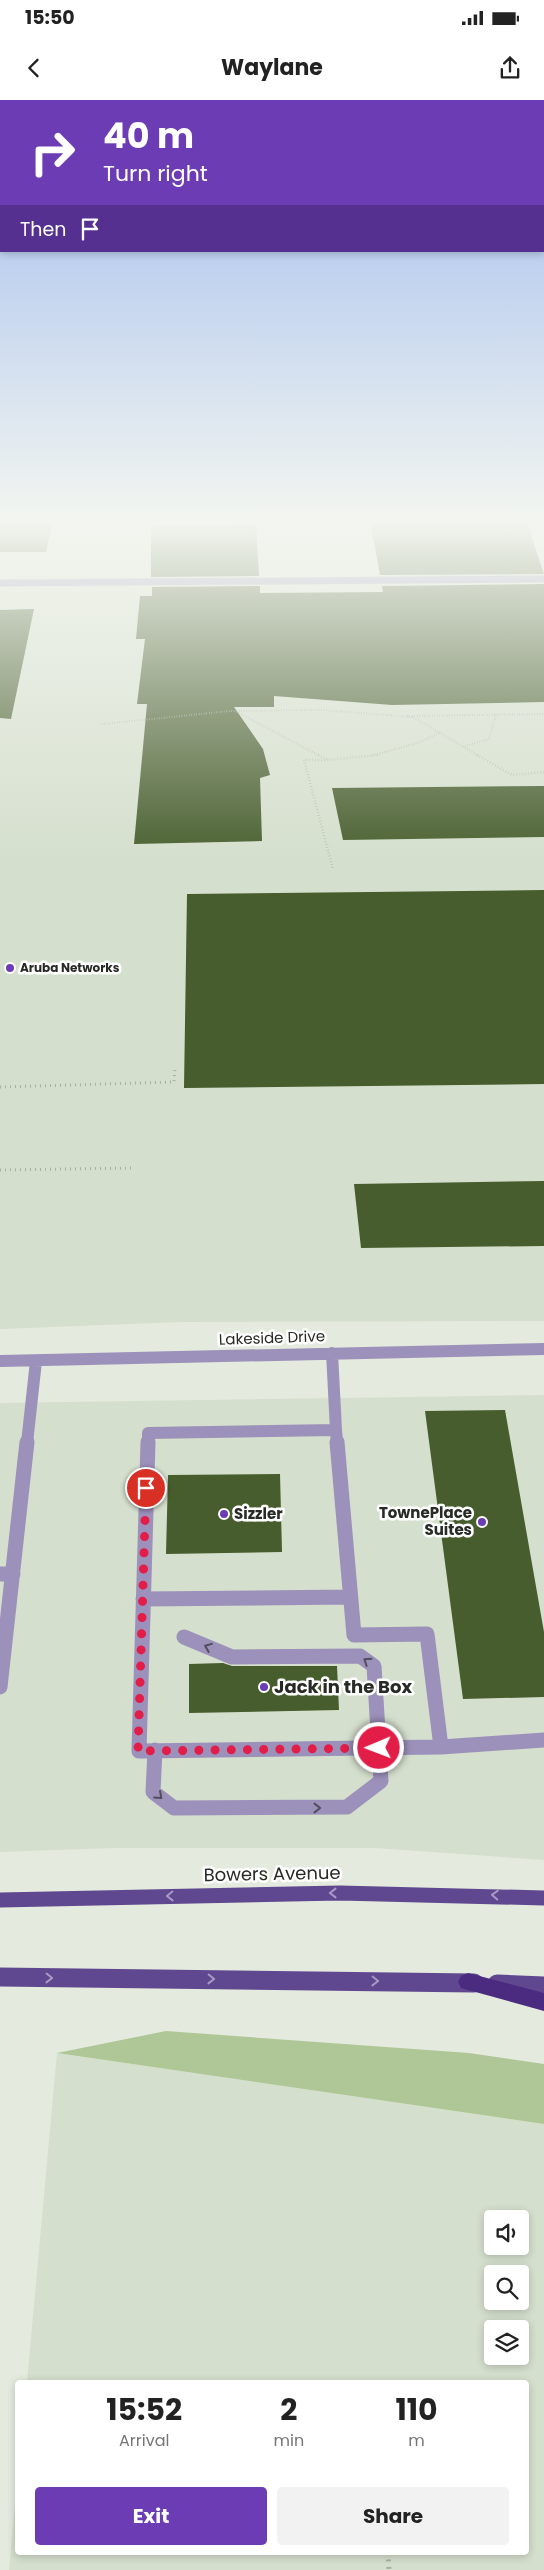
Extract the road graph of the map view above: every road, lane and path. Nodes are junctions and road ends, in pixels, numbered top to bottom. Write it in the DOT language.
graph roads {
  1 [pos="236,711"];
  2 [pos="496,714"];
  3 [pos="544,714"];
  4 [pos="404,717"];
  5 [pos="102,724"];
  6 [pos="441,732"];
  7 [pos="465,746"];
  8 [pos="328,760"];
  9 [pos="544,772"];
  10 [pos="333,869"];
  11 [pos="174,1068"];
  12 [pos="0,1087"];
  13 [pos="135,1168"];
  14 [pos="0,1170"];
  15 [pos="544,1348"];
  16 [pos="332,1353"];
  17 [pos="0,1361"];
  18 [pos="36,1361"];
  19 [pos="336,1430"];
  20 [pos="6,1574"];
  21 [pos="350,1597"];
  22 [pos="143,1599"];
  23 [pos="184,1637"];
  24 [pos="0,1687"];
  25 [pos="544,1740"];
  26 [pos="442,1747"];
  27 [pos="379,1748"];
  28 [pos="155,1750"];
  29 [pos="544,1898"];
  30 [pos="0,1900"];
  31 [pos="0,1977"];
  32 [pos="468,1982"];
  33 [pos="544,1986"];
  34 [pos="544,2002"];
  35 [pos="388,2555"];
  36 [pos="389,2570"];
  1 -- 4 [label="path"];
  1 -- 5 [label="path"];
  1 -- 8 [label="path"];
  2 -- 3 [label="path"];
  2 -- 4 [label="path"];
  2 -- 7 [label="path"];
  4 -- 6 [label="path"];
  6 -- 7 [label="path"];
  6 -- 8 [label="path"];
  7 -- 9 [label="path"];
  8 -- 10 [label="path"];
  11 -- 12 [label="path"];
  13 -- 14 [label="path"];
  15 -- 16 [label="street, Lakeside Drive"];
  16 -- 18 [label="street, Lakeside Drive"];
  16 -- 19 [label="street"];
  17 -- 18 [label="street, Lakeside Drive"];
  18 -- 20 [label="street"];
  19 -- 21 [label="street"];
  19 -- 22 [label="street"];
  20 -- 24 [label="street"];
  21 -- 22 [label="street"];
  21 -- 26 [label="street"];
  22 -- 28 [label="street"];
  27 -- 23 [label="street, one-way"];
  25 -- 26 [label="street"];
  26 -- 27 [label="street"];
  27 -- 28 [label="street"];
  28 -- 27 [label="street, one-way"];
  29 -- 30 [label="main road, Bowers Avenue, one-way"];
  31 -- 32 [label="main road, one-way"];
  32 -- 33 [label="main road"];
  32 -- 34 [label="highway"];
  35 -- 36 [label="path"];
}
